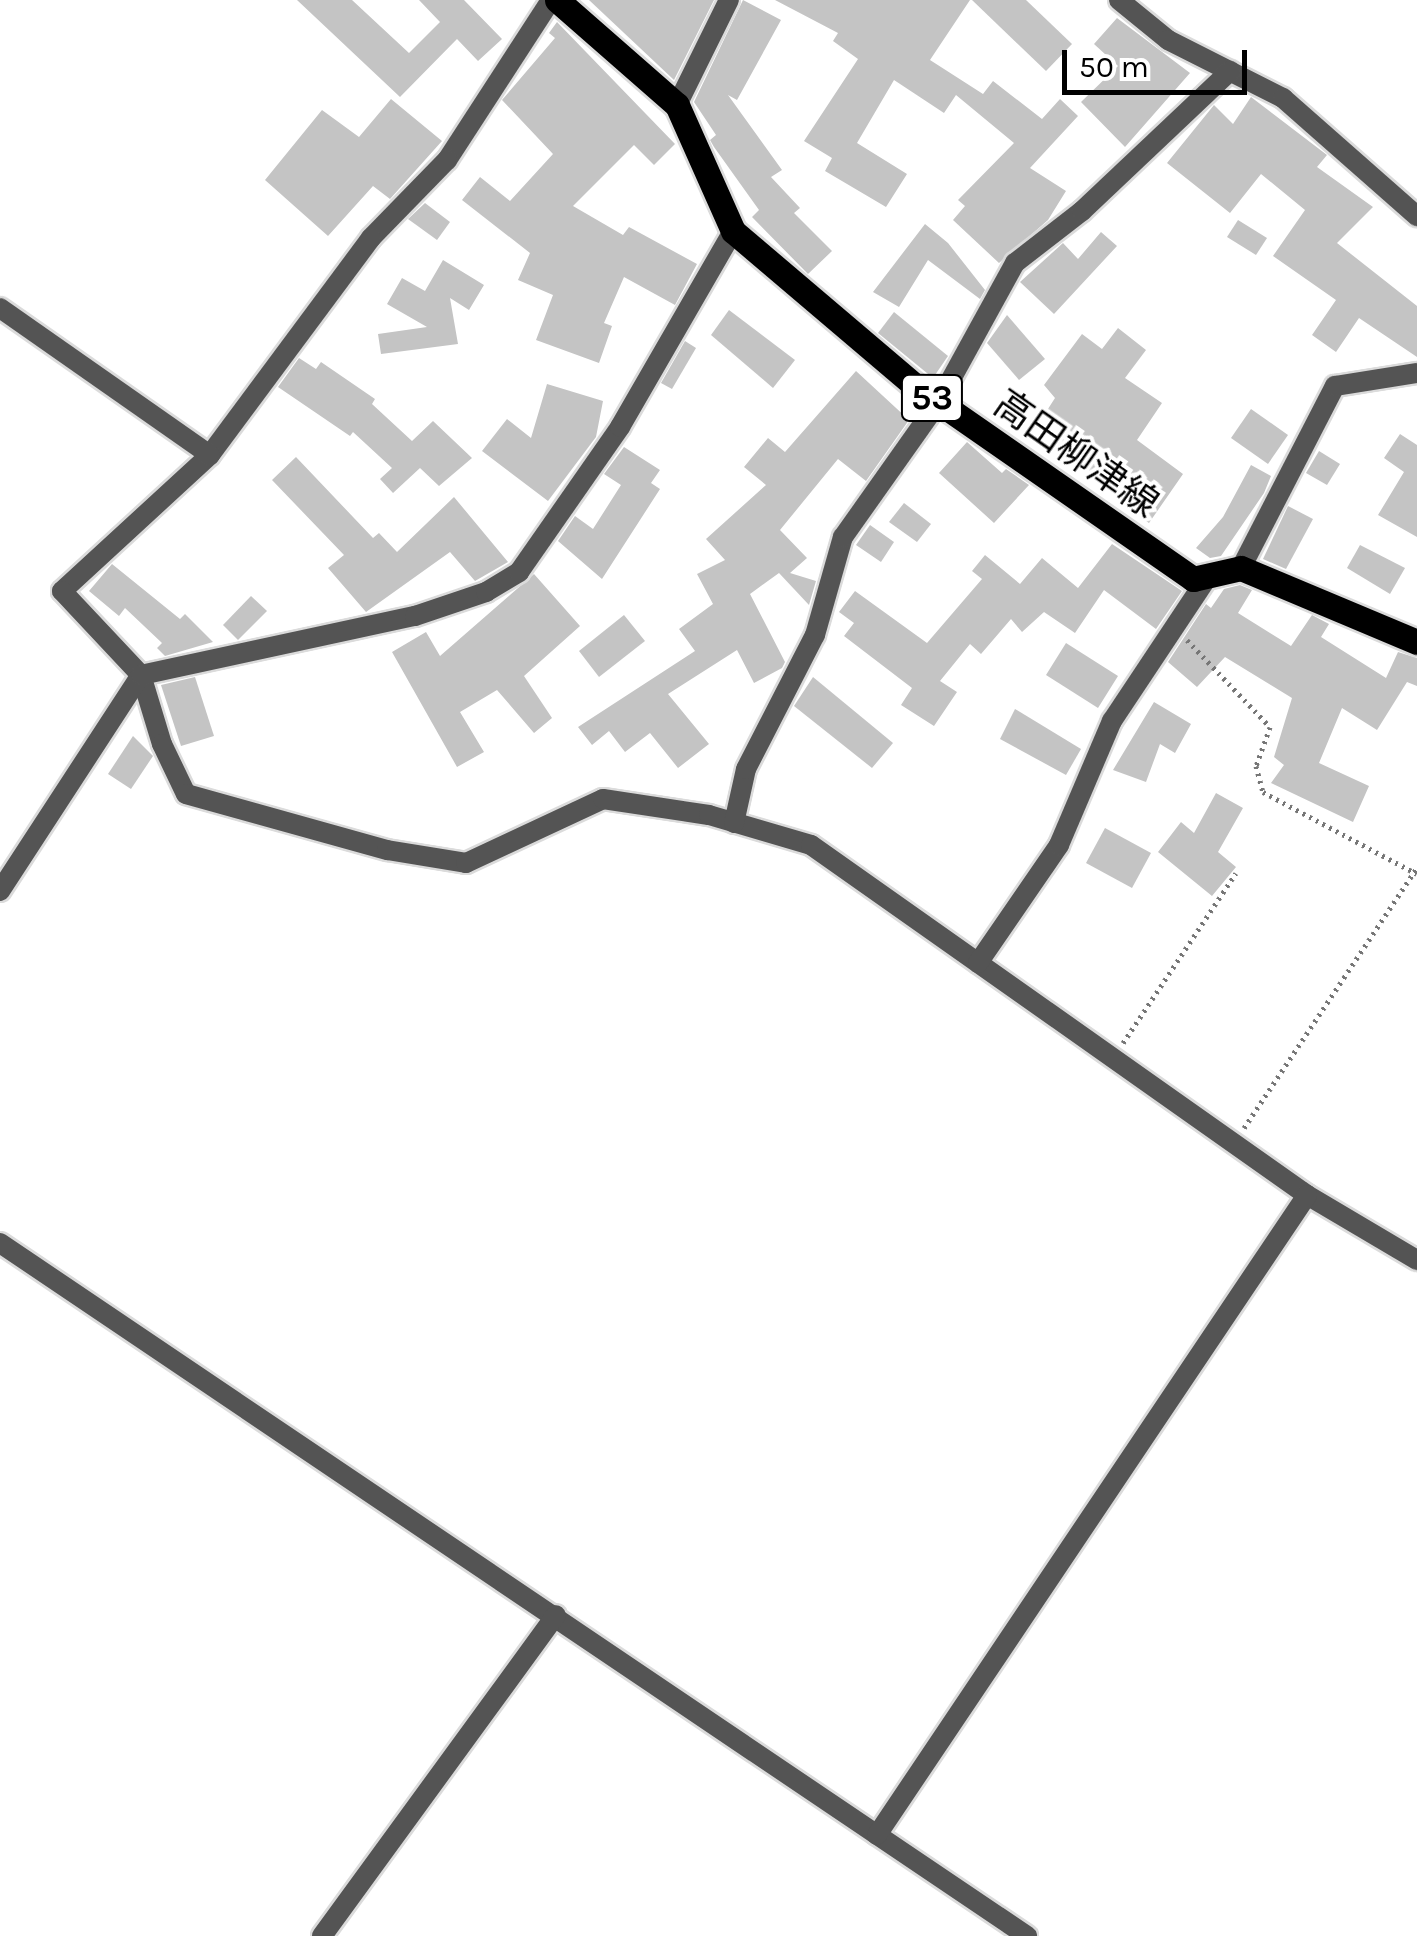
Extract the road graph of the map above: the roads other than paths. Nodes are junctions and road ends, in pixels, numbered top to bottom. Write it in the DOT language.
graph roads {
  1 [pos="554,0"];
  2 [pos="729,0"];
  3 [pos="1119,0"];
  4 [pos="1230,72"];
  5 [pos="677,105"];
  6 [pos="1417,216"];
  7 [pos="733,231"];
  8 [pos="0,308"];
  9 [pos="1417,372"];
  10 [pos="938,403"];
  11 [pos="210,456"];
  12 [pos="1241,568"];
  13 [pos="1209,575"];
  14 [pos="1417,642"];
  15 [pos="142,676"];
  16 [pos="734,822"];
  17 [pos="0,892"];
  18 [pos="978,963"];
  19 [pos="1307,1195"];
  20 [pos="0,1243"];
  21 [pos="1417,1260"];
  22 [pos="556,1615"];
  23 [pos="877,1835"];
  24 [pos="322,1936"];
  25 [pos="1027,1936"];
  1 -- 5 [label="main road, 高田柳津線 / 53"];
  1 -- 11 [label="street"];
  2 -- 5 [label="street"];
  3 -- 4 [label="street"];
  4 -- 6 [label="street"];
  4 -- 10 [label="street"];
  5 -- 7 [label="main road, 高田柳津線 / 53"];
  7 -- 10 [label="main road, 高田柳津線 / 53"];
  7 -- 15 [label="street"];
  8 -- 11 [label="street"];
  9 -- 12 [label="street"];
  10 -- 13 [label="main road, 高田柳津線 / 53"];
  10 -- 16 [label="street"];
  11 -- 15 [label="street"];
  12 -- 13 [label="main road"];
  12 -- 14 [label="main road"];
  13 -- 18 [label="street"];
  15 -- 16 [label="street"];
  15 -- 17 [label="street"];
  16 -- 18 [label="street"];
  18 -- 19 [label="street"];
  19 -- 21 [label="street"];
  19 -- 23 [label="street"];
  20 -- 22 [label="street"];
  22 -- 23 [label="street"];
  22 -- 24 [label="street"];
  23 -- 25 [label="street"];
}
